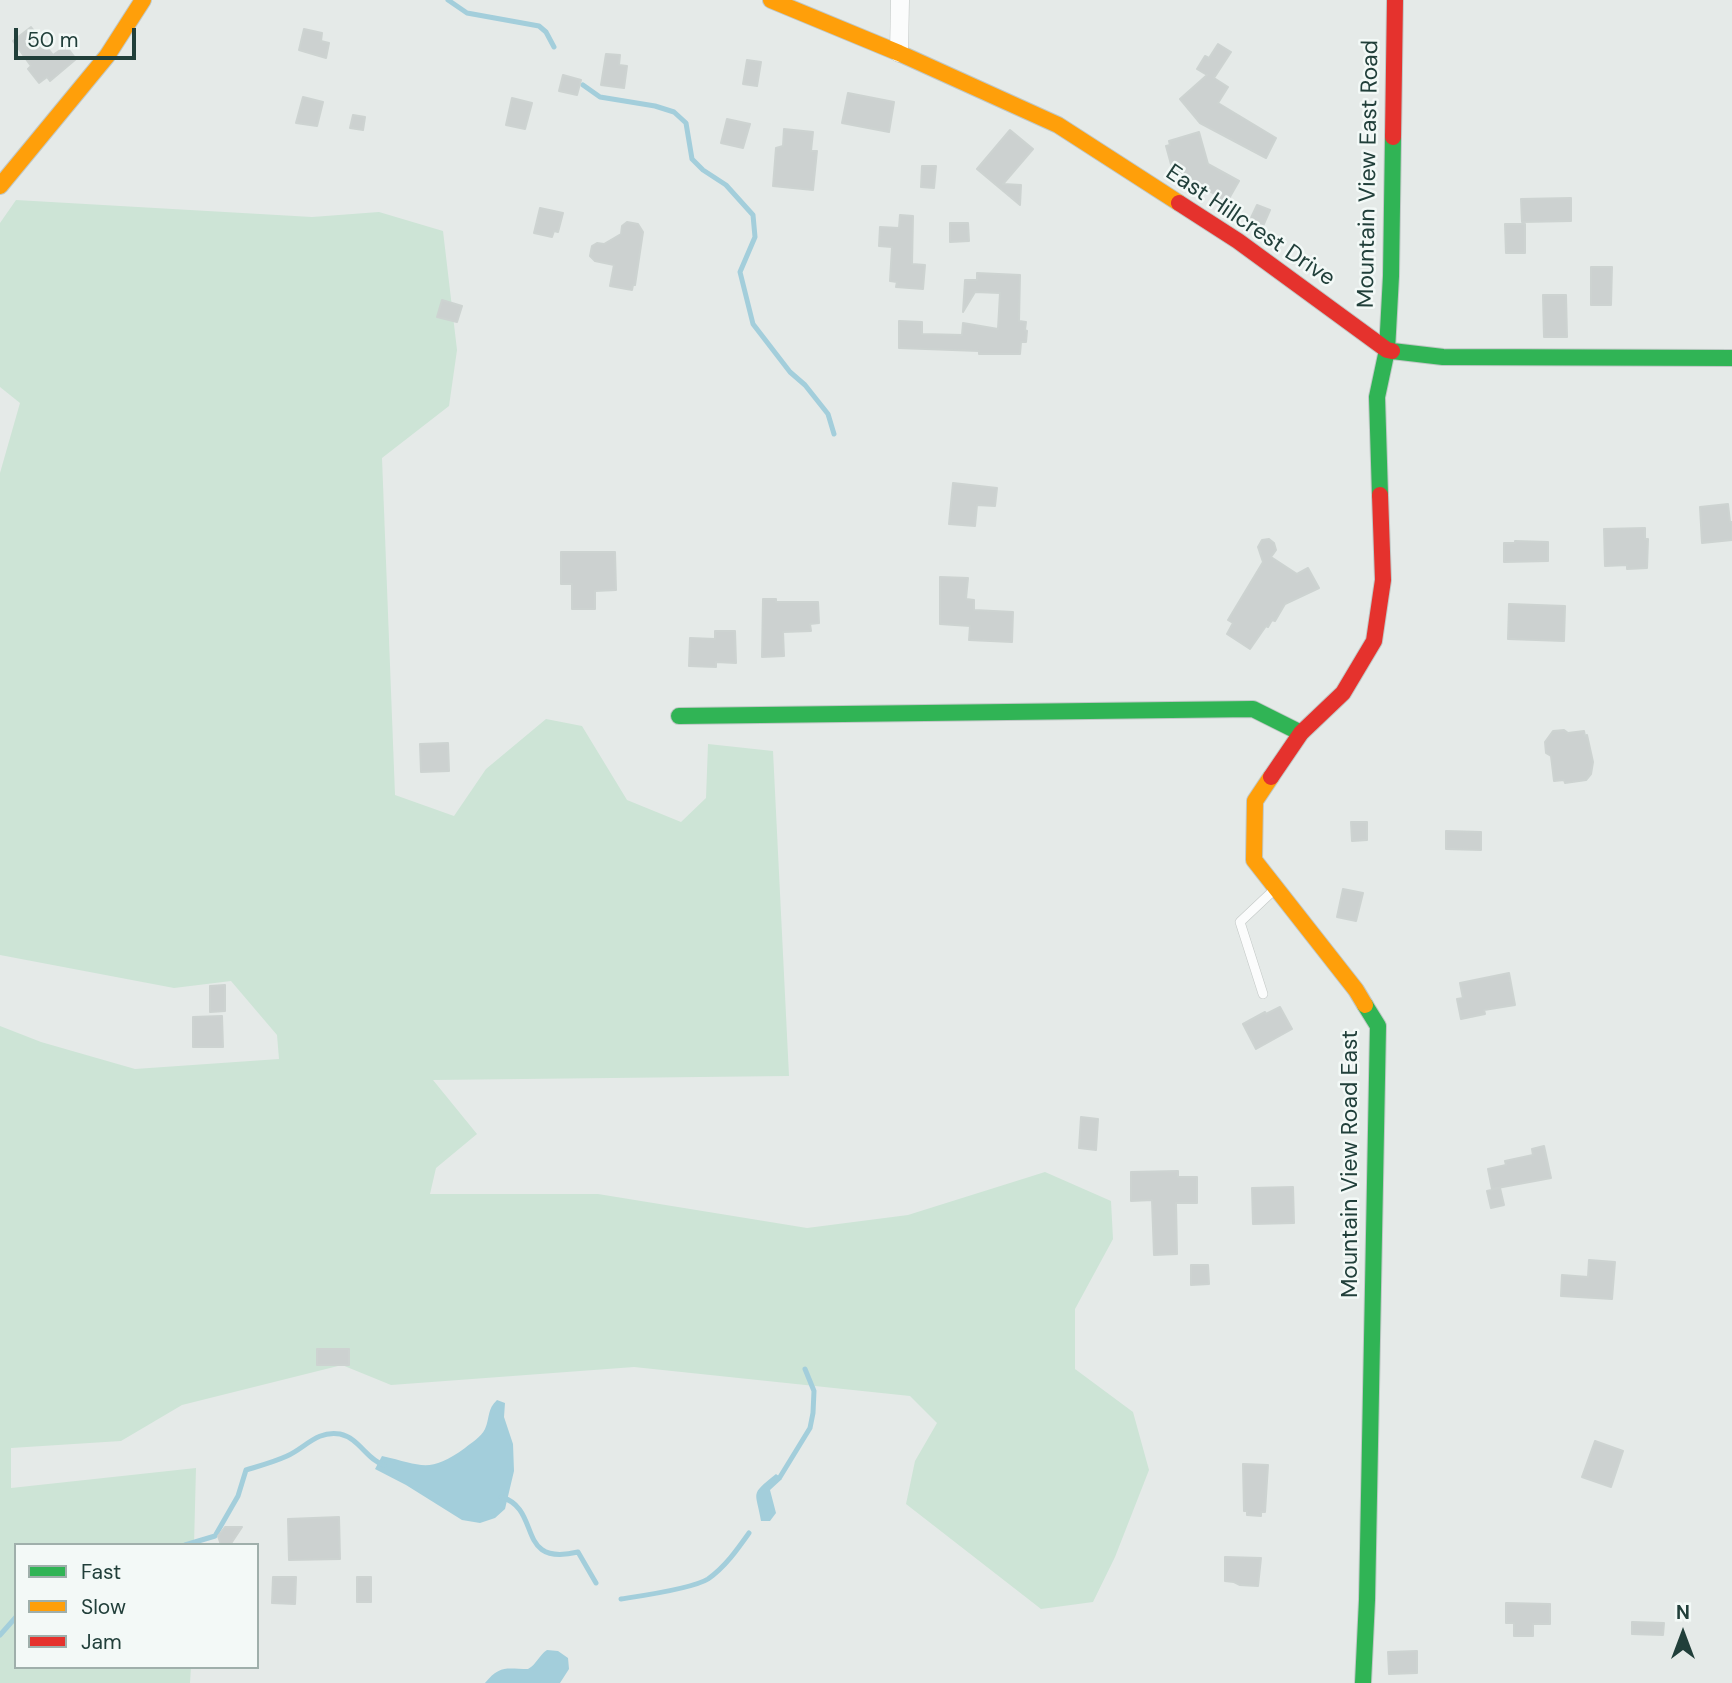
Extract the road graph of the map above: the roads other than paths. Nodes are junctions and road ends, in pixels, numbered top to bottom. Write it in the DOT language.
graph roads {
  1 [pos="143,0"];
  2 [pos="771,0"];
  3 [pos="900,0"];
  4 [pos="1395,0"];
  5 [pos="900,53"];
  6 [pos="0,186"];
  7 [pos="1387,350"];
  8 [pos="1732,358"];
  9 [pos="679,716"];
  10 [pos="1301,733"];
  11 [pos="1275,890"];
  12 [pos="1263,994"];
  13 [pos="1363,1683"];
  1 -- 6 [label="street"];
  2 -- 5 [label="street, East Hillcrest Drive"];
  3 -- 5 [label="street"];
  4 -- 7 [label="street, Mountain View East Road"];
  5 -- 7 [label="street, East Hillcrest Drive"];
  7 -- 8 [label="street, East Hillcrest Drive"];
  7 -- 10 [label="street, Mountain View Road East"];
  9 -- 10 [label="street"];
  10 -- 11 [label="street, Mountain View Road East"];
  11 -- 12 [label="lane"];
  11 -- 13 [label="street, Mountain View Road East"];
}
